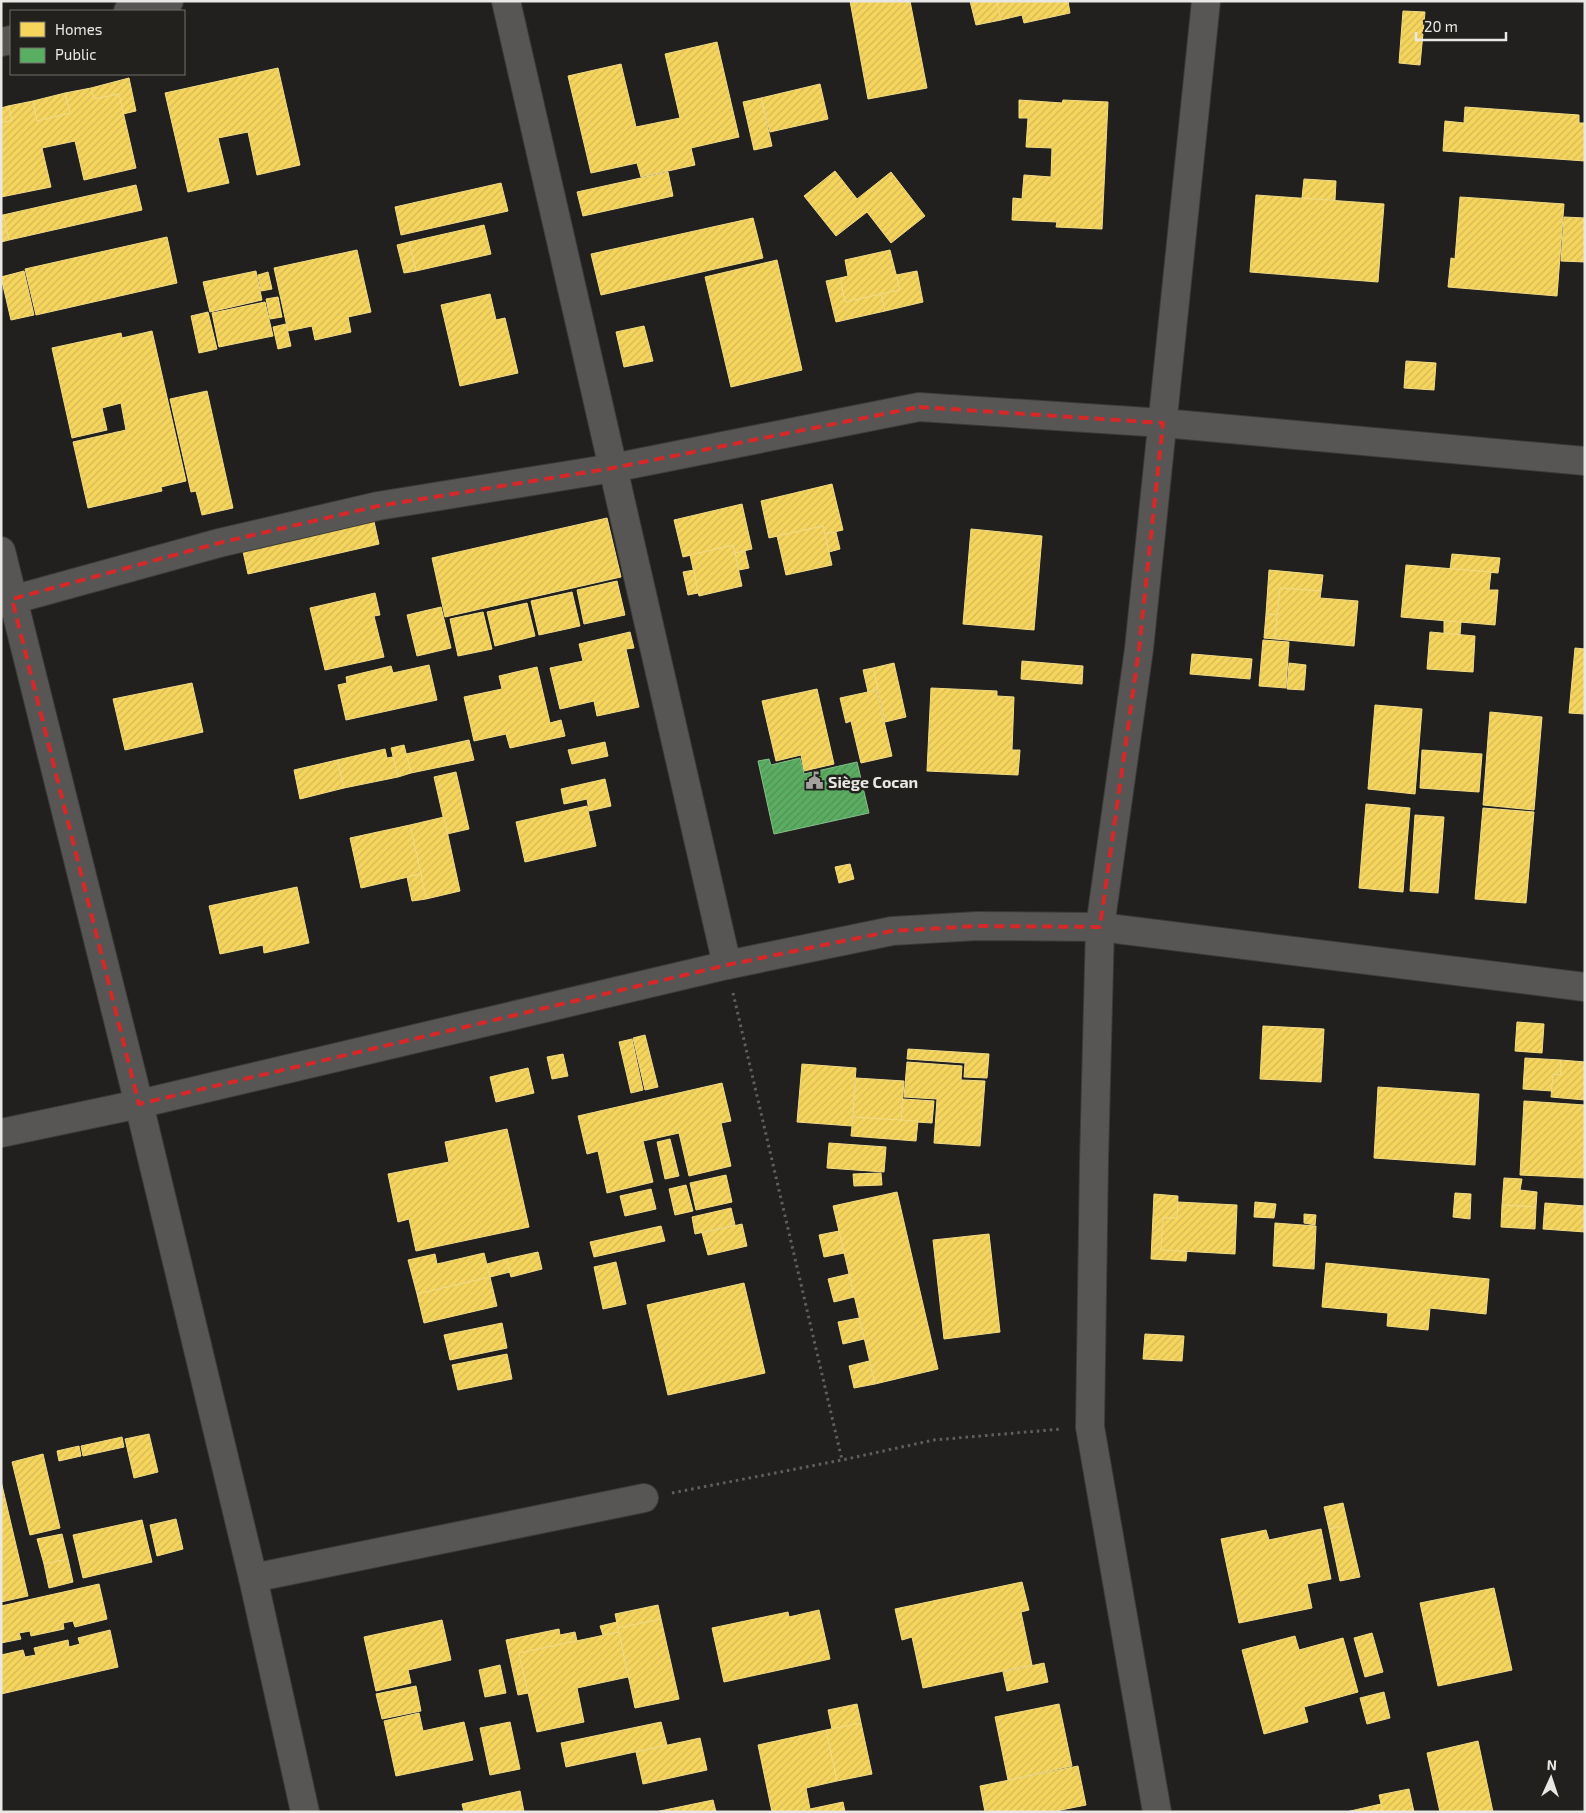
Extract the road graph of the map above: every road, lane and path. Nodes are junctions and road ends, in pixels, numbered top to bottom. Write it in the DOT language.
graph roads {
  1 [pos="168,1"];
  2 [pos="506,1"];
  3 [pos="1206,1"];
  4 [pos="132,10"];
  5 [pos="1163,424"];
  6 [pos="1585,461"];
  7 [pos="613,468"];
  8 [pos="1,551"];
  9 [pos="7,601"];
  10 [pos="1100,927"];
  11 [pos="726,966"];
  12 [pos="1585,987"];
  13 [pos="139,1104"];
  14 [pos="1,1133"];
  15 [pos="1090,1427"];
  16 [pos="842,1460"];
  17 [pos="644,1498"];
  18 [pos="254,1578"];
  19 [pos="306,1812"];
  20 [pos="1156,1812"];
  1 -- 4 [label="street"];
  2 -- 7 [label="street"];
  3 -- 5 [label="street"];
  5 -- 6 [label="street"];
  5 -- 7 [label="street"];
  5 -- 10 [label="street"];
  7 -- 9 [label="street"];
  7 -- 11 [label="street"];
  8 -- 9 [label="street"];
  9 -- 13 [label="street"];
  10 -- 11 [label="street"];
  10 -- 12 [label="street"];
  10 -- 15 [label="street"];
  11 -- 13 [label="street"];
  11 -- 16 [label="path"];
  13 -- 14 [label="street"];
  13 -- 18 [label="street"];
  15 -- 16 [label="path"];
  15 -- 20 [label="street"];
  16 -- 17 [label="path"];
  17 -- 18 [label="street"];
  18 -- 19 [label="street"];
}
